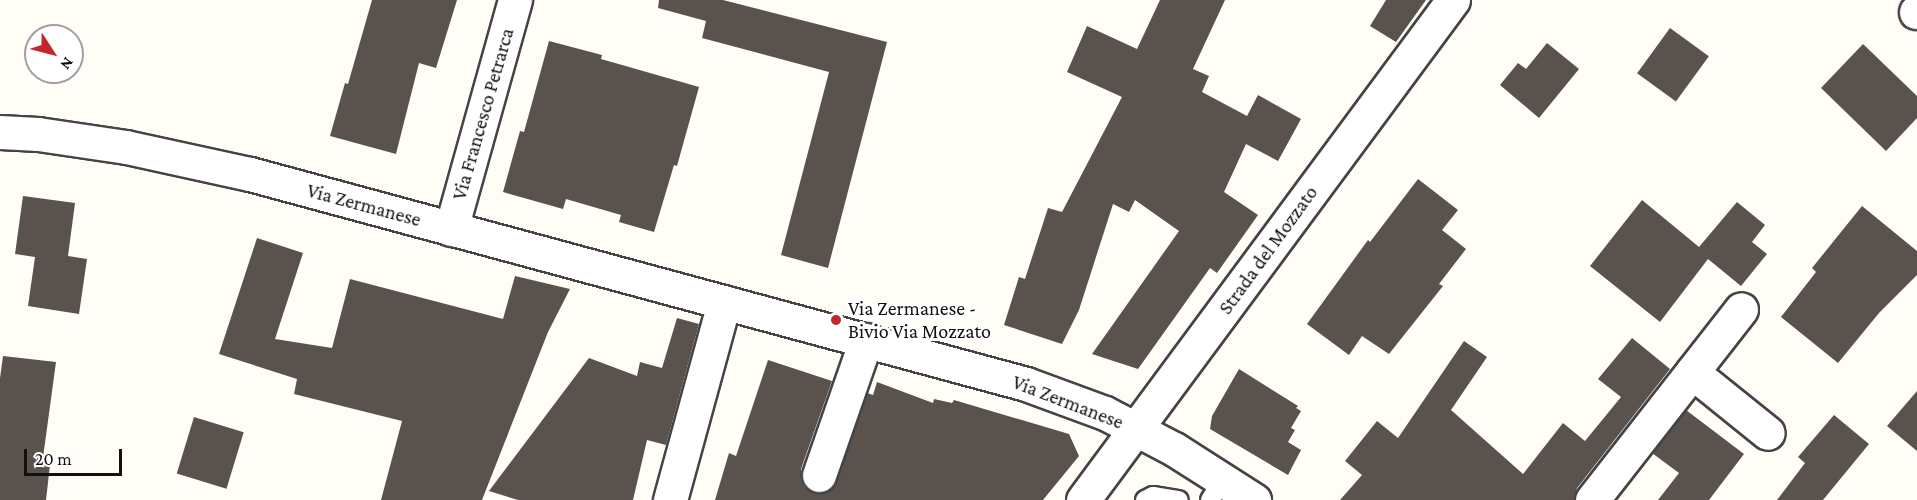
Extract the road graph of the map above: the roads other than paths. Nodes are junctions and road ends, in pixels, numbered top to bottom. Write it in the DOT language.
graph roads {
  1 [pos="515,0"];
  2 [pos="1453,0"];
  3 [pos="0,132"];
  4 [pos="451,229"];
  5 [pos="724,302"];
  6 [pos="1741,309"];
  7 [pos="866,340"];
  8 [pos="1692,372"];
  9 [pos="1137,429"];
  10 [pos="1768,433"];
  11 [pos="819,475"];
  12 [pos="1217,490"];
  13 [pos="670,500"];
  14 [pos="1083,500"];
  15 [pos="1145,500"];
  16 [pos="1179,500"];
  17 [pos="1254,500"];
  18 [pos="1592,500"];
  1 -- 4 [label="street, Via Francesco Petrarca"];
  2 -- 9 [label="street, Strada del Mozzato"];
  3 -- 4 [label="street, Via Zermanese"];
  4 -- 5 [label="street, Via Zermanese"];
  5 -- 7 [label="street, Via Zermanese"];
  5 -- 13 [label="street"];
  6 -- 8 [label="street"];
  7 -- 9 [label="street, Via Zermanese"];
  7 -- 11 [label="street"];
  8 -- 10 [label="street"];
  8 -- 18 [label="street"];
  9 -- 12 [label="street, Via Zermanese"];
  9 -- 14 [label="street, Strada del Mozzato"];
  12 -- 17 [label="street, Via Zermanese"];
  15 -- 16 [label="lane"];
}
